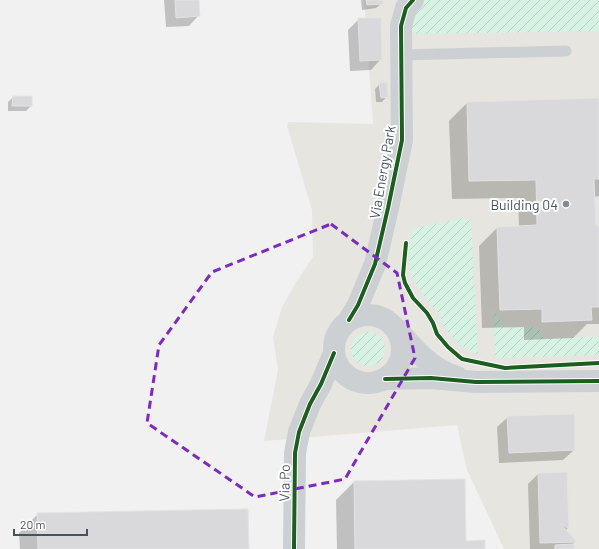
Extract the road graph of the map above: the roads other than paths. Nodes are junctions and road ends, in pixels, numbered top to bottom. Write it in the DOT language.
graph roads {
  1 [pos="413,0"];
  2 [pos="566,51"];
  3 [pos="401,54"];
  4 [pos="375,264"];
  5 [pos="349,320"];
  6 [pos="394,326"];
  7 [pos="334,353"];
  8 [pos="385,379"];
  9 [pos="359,382"];
  10 [pos="476,382"];
  11 [pos="594,385"];
  12 [pos="310,404"];
  13 [pos="294,549"];
  1 -- 3 [label="street, Via Energy Park"];
  2 -- 3 [label="lane"];
  3 -- 4 [label="street, Via Energy Park"];
  4 -- 5 [label="street, Via Energy Park"];
  4 -- 6 [label="street, Via Energy Park"];
  5 -- 6 [label="street, Via Energy Park"];
  5 -- 7 [label="street, Via Energy Park"];
  6 -- 8 [label="street, Via Energy Park"];
  6 -- 10 [label="street, Via Energy Park"];
  7 -- 9 [label="street"];
  7 -- 12 [label="street, Via Po"];
  8 -- 9 [label="street, Via Energy Park"];
  8 -- 10 [label="street, Via Energy Park"];
  9 -- 12 [label="street, Via Po"];
  10 -- 11 [label="street, Via Energy Park"];
  12 -- 13 [label="street, Via Po"];
}
